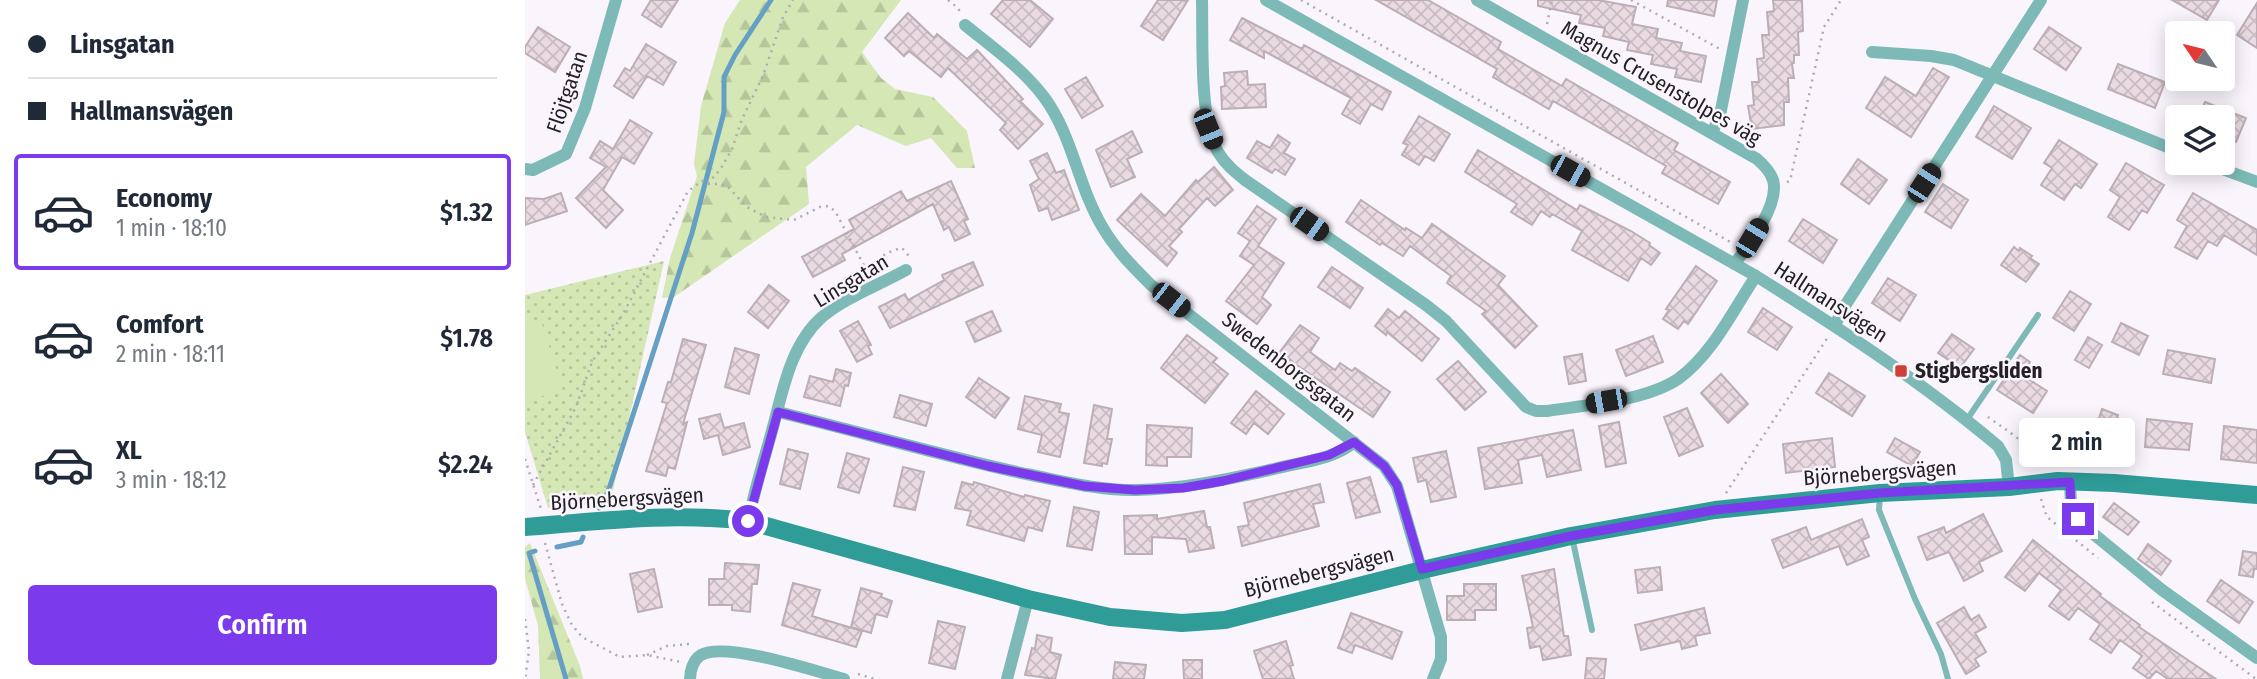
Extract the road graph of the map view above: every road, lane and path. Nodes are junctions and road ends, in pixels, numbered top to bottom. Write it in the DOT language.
graph roads {
  1 [pos="616,0"];
  2 [pos="793,0"];
  3 [pos="1202,0"];
  4 [pos="1266,0"];
  5 [pos="1477,0"];
  6 [pos="1552,0"];
  7 [pos="1632,0"];
  8 [pos="1743,0"];
  9 [pos="1840,0"];
  10 [pos="2041,0"];
  11 [pos="965,25"];
  12 [pos="1544,38"];
  13 [pos="1872,52"];
  14 [pos="1732,55"];
  15 [pos="1993,75"];
  16 [pos="1712,133"];
  17 [pos="2165,146"];
  18 [pos="525,169"];
  19 [pos="2235,174"];
  20 [pos="2257,183"];
  21 [pos="707,184"];
  22 [pos="1774,188"];
  23 [pos="908,264"];
  24 [pos="1734,264"];
  25 [pos="1756,276"];
  26 [pos="2038,315"];
  27 [pos="1835,326"];
  28 [pos="778,412"];
  29 [pos="1966,421"];
  30 [pos="1354,442"];
  31 [pos="525,459"];
  32 [pos="2070,482"];
  33 [pos="533,485"];
  34 [pos="2009,487"];
  35 [pos="1880,493"];
  36 [pos="2257,495"];
  37 [pos="1715,510"];
  38 [pos="748,521"];
  39 [pos="535,522"];
  40 [pos="1571,536"];
  41 [pos="1422,569"];
  42 [pos="1028,599"];
  43 [pos="525,619"];
  44 [pos="1592,630"];
  45 [pos="2257,658"];
  46 [pos="693,664"];
  47 [pos="525,679"];
  48 [pos="690,679"];
  49 [pos="844,679"];
  50 [pos="1007,679"];
  51 [pos="1433,679"];
  52 [pos="1948,679"];
  1 -- 18 [label="street, Flöjtgatan"];
  2 -- 21 [label="path"];
  3 -- 25 [label="street"];
  4 -- 24 [label="street, Hallmansvägen"];
  5 -- 12 [label="street, Magnus Crusenstolpes väg"];
  6 -- 12 [label="path"];
  7 -- 14 [label="path"];
  8 -- 14 [label="street"];
  9 -- 22 [label="path"];
  10 -- 15 [label="street"];
  11 -- 30 [label="street, Swedenborgsgatan"];
  12 -- 16 [label="street, Magnus Crusenstolpes väg"];
  13 -- 15 [label="street"];
  14 -- 16 [label="street"];
  15 -- 17 [label="street"];
  15 -- 27 [label="street"];
  16 -- 22 [label="street, Magnus Crusenstolpes väg"];
  19 -- 20 [label="street"];
  21 -- 23 [label="path"];
  21 -- 33 [label="path"];
  22 -- 24 [label="street"];
  23 -- 28 [label="street, Linsgatan"];
  24 -- 25 [label="street, Hallmansvägen"];
  25 -- 27 [label="street, Hallmansvägen"];
  26 -- 29 [label="lane"];
  27 -- 29 [label="street, Hallmansvägen"];
  27 -- 37 [label="path"];
  28 -- 30 [label="street"];
  28 -- 38 [label="street, Linsgatan"];
  29 -- 34 [label="street, Hallmansvägen"];
  30 -- 41 [label="street, Swedenborgsgatan"];
  31 -- 33 [label="path"];
  32 -- 34 [label="street, Björnebergsvägen"];
  32 -- 36 [label="street, Björnebergsvägen"];
  32 -- 45 [label="street"];
  33 -- 39 [label="path"];
  34 -- 35 [label="street, Björnebergsvägen"];
  35 -- 37 [label="street, Björnebergsvägen"];
  35 -- 52 [label="lane"];
  37 -- 40 [label="street, Björnebergsvägen"];
  38 -- 39 [label="street, Björnebergsvägen"];
  38 -- 42 [label="street, Björnebergsvägen"];
  39 -- 46 [label="path"];
  40 -- 41 [label="street, Björnebergsvägen"];
  40 -- 44 [label="lane"];
  41 -- 42 [label="street, Björnebergsvägen"];
  41 -- 51 [label="street, Swedenborgsgatan"];
  42 -- 50 [label="street"];
  43 -- 47 [label="path"];
  46 -- 48 [label="street"];
  46 -- 49 [label="street"];
}
